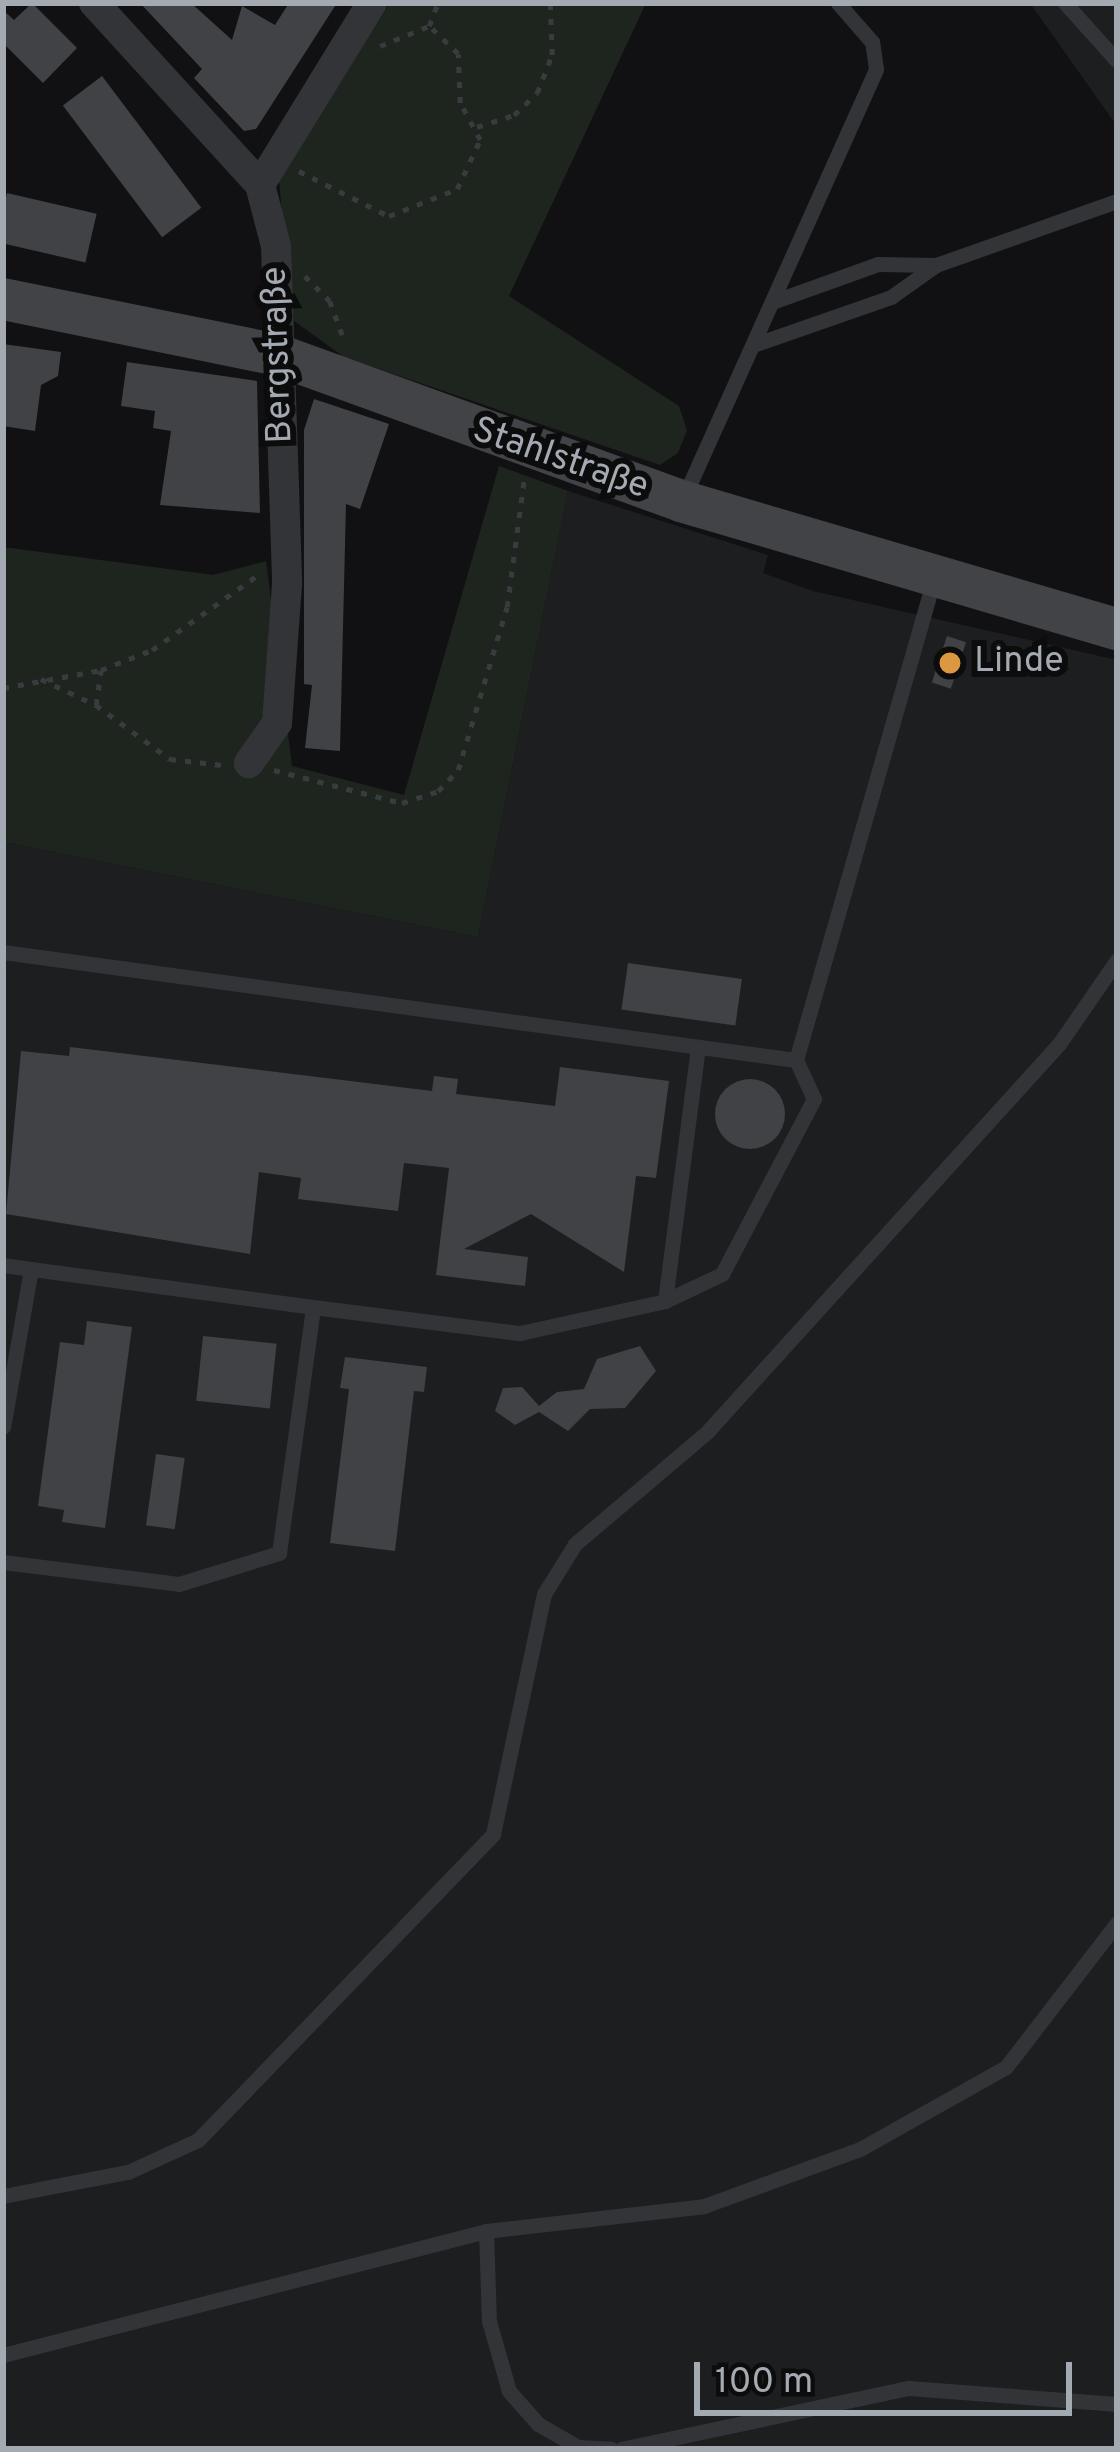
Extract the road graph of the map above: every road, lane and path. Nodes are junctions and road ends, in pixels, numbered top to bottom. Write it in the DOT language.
graph roads {
  1 [pos="94,3"];
  2 [pos="372,3"];
  3 [pos="439,3"];
  4 [pos="550,3"];
  5 [pos="838,3"];
  6 [pos="1065,3"];
  7 [pos="1117,61"];
  8 [pos="477,127"];
  9 [pos="274,156"];
  10 [pos="260,185"];
  11 [pos="1117,201"];
  12 [pos="275,246"];
  13 [pos="936,266"];
  14 [pos="3,298"];
  15 [pos="775,301"];
  16 [pos="756,344"];
  17 [pos="278,356"];
  18 [pos="361,387"];
  19 [pos="535,451"];
  20 [pos="681,501"];
  21 [pos="935,578"];
  22 [pos="287,584"];
  23 [pos="1117,628"];
  24 [pos="101,670"];
  25 [pos="40,679"];
  26 [pos="3,688"];
  27 [pos="96,705"];
  28 [pos="249,763"];
  29 [pos="3,952"];
  30 [pos="1117,960"];
  31 [pos="698,1047"];
  32 [pos="796,1060"];
  33 [pos="3,1265"];
  34 [pos="31,1269"];
  35 [pos="665,1301"];
  36 [pos="313,1307"];
  37 [pos="3,1427"];
  38 [pos="3,1562"];
  39 [pos="1117,1923"];
  40 [pos="3,2196"];
  41 [pos="486,2231"];
  42 [pos="3,2355"];
  43 [pos="1117,2404"];
  44 [pos="611,2449"];
  45 [pos="621,2449"];
  1 -- 10 [label="street, Bergstraße"];
  2 -- 9 [label="street"];
  3 -- 8 [label="path"];
  4 -- 8 [label="path"];
  5 -- 15 [label="lane"];
  6 -- 7 [label="lane"];
  8 -- 9 [label="path"];
  9 -- 10 [label="street"];
  10 -- 12 [label="street, Bergstraße"];
  11 -- 13 [label="lane"];
  12 -- 17 [label="street, Bergstraße"];
  12 -- 18 [label="path"];
  13 -- 15 [label="lane"];
  13 -- 16 [label="lane"];
  14 -- 17 [label="street, Stahlstraße"];
  15 -- 16 [label="lane"];
  16 -- 20 [label="lane"];
  17 -- 18 [label="street, Stahlstraße"];
  17 -- 22 [label="street, Bergstraße"];
  18 -- 19 [label="street, Stahlstraße"];
  19 -- 20 [label="street, Stahlstraße"];
  19 -- 28 [label="path"];
  20 -- 21 [label="street, Stahlstraße"];
  21 -- 23 [label="street, Stahlstraße"];
  21 -- 32 [label="lane"];
  22 -- 24 [label="path"];
  22 -- 28 [label="street, Bergstraße"];
  24 -- 25 [label="path"];
  24 -- 27 [label="path"];
  25 -- 26 [label="path"];
  25 -- 27 [label="path"];
  27 -- 28 [label="path"];
  29 -- 31 [label="lane"];
  30 -- 40 [label="lane"];
  31 -- 32 [label="lane"];
  31 -- 35 [label="lane"];
  32 -- 35 [label="lane"];
  33 -- 34 [label="lane"];
  34 -- 36 [label="lane"];
  34 -- 37 [label="lane"];
  35 -- 36 [label="lane"];
  36 -- 38 [label="lane"];
  39 -- 41 [label="lane"];
  41 -- 42 [label="lane"];
  41 -- 44 [label="lane"];
  43 -- 45 [label="lane"];
}
